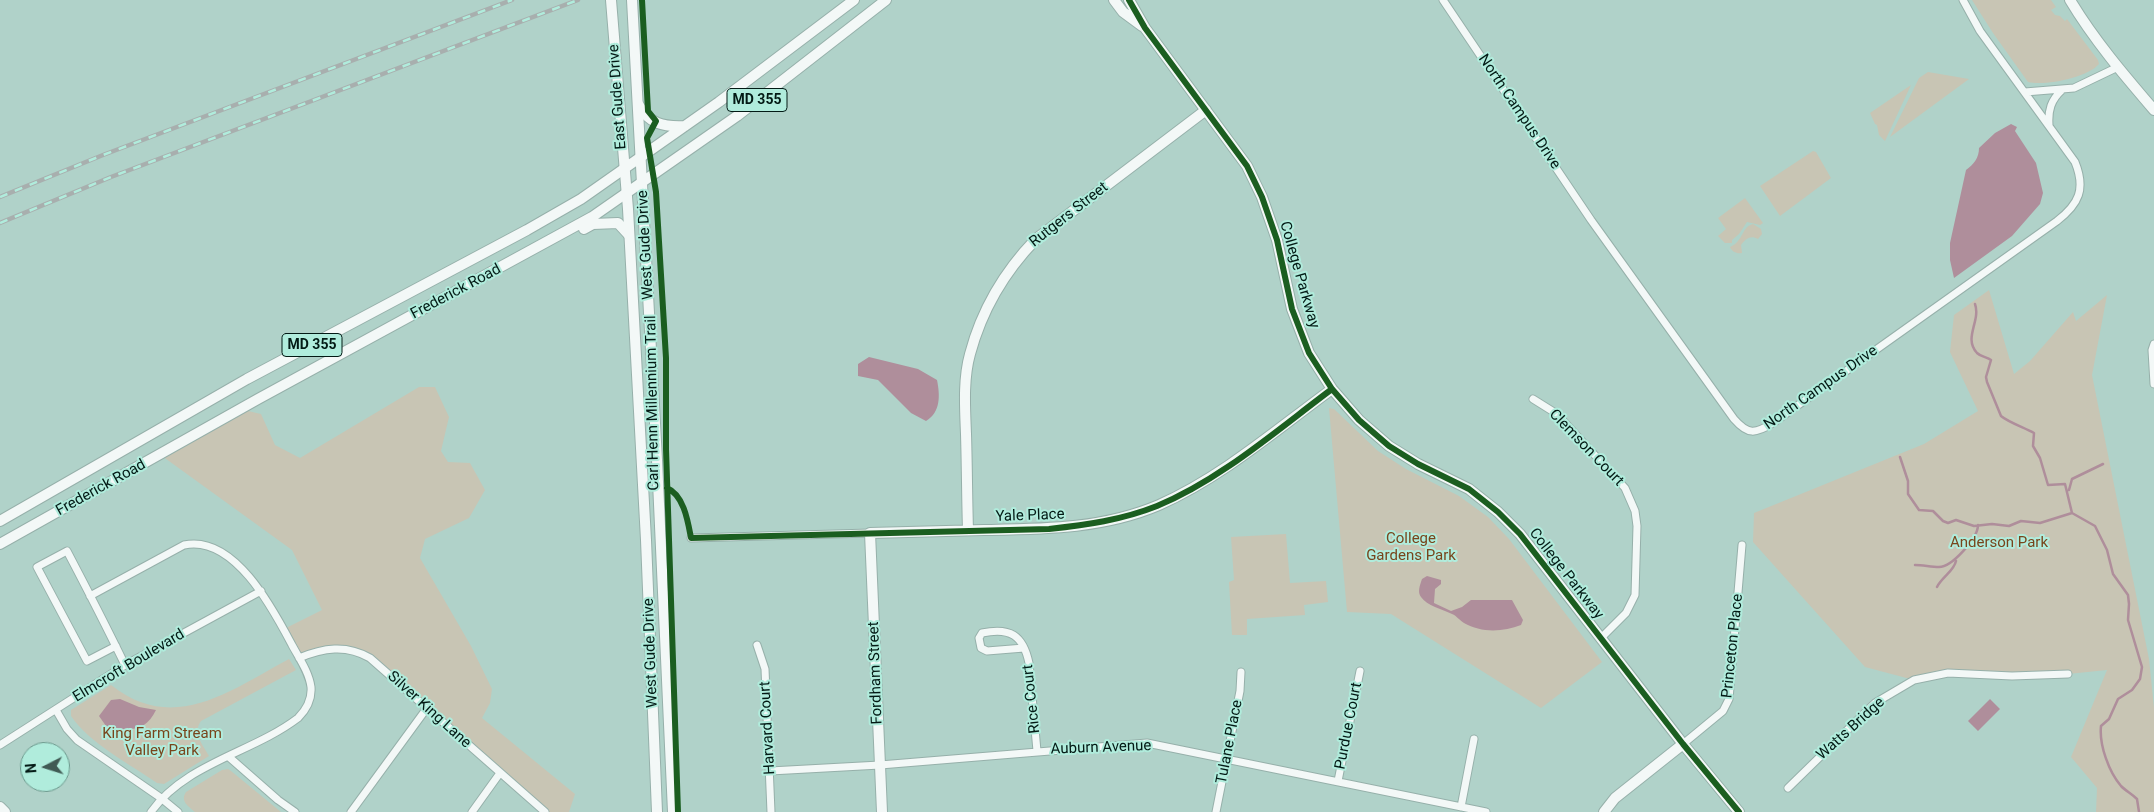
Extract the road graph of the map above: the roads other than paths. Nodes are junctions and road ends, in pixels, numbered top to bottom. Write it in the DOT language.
graph roads {
  1 [pos="632,0"];
  2 [pos="854,0"];
  3 [pos="886,0"];
  4 [pos="1114,0"];
  5 [pos="1129,0"];
  6 [pos="1443,0"];
  7 [pos="1963,0"];
  8 [pos="2070,0"];
  9 [pos="611,3"];
  10 [pos="1145,28"];
  11 [pos="2118,67"];
  12 [pos="2062,89"];
  13 [pos="2025,92"];
  14 [pos="638,104"];
  15 [pos="1206,110"];
  16 [pos="2154,110"];
  17 [pos="2049,125"];
  18 [pos="685,126"];
  19 [pos="640,157"];
  20 [pos="624,170"];
  21 [pos="643,182"];
  22 [pos="626,195"];
  23 [pos="564,233"];
  24 [pos="629,235"];
  25 [pos="2154,344"];
  26 [pos="2154,384"];
  27 [pos="1332,389"];
  28 [pos="1533,399"];
  29 [pos="0,521"];
  30 [pos="968,530"];
  31 [pos="870,533"];
  32 [pos="691,538"];
  33 [pos="0,544"];
  34 [pos="1742,545"];
  35 [pos="260,591"];
  36 [pos="90,596"];
  37 [pos="1601,638"];
  38 [pos="756,645"];
  39 [pos="116,646"];
  40 [pos="1024,648"];
  41 [pos="299,658"];
  42 [pos="125,665"];
  43 [pos="1360,671"];
  44 [pos="1241,672"];
  45 [pos="2068,674"];
  46 [pos="427,708"];
  47 [pos="56,710"];
  48 [pos="1474,739"];
  49 [pos="1683,744"];
  50 [pos="0,745"];
  51 [pos="1037,751"];
  52 [pos="229,757"];
  53 [pos="1226,758"];
  54 [pos="880,765"];
  55 [pos="770,771"];
  56 [pos="500,773"];
  57 [pos="1338,782"];
  58 [pos="1788,788"];
  59 [pos="161,798"];
  60 [pos="1461,806"];
  61 [pos="0,807"];
  62 [pos="5,812"];
  63 [pos="151,812"];
  64 [pos="178,812"];
  65 [pos="295,812"];
  66 [pos="351,812"];
  67 [pos="472,812"];
  68 [pos="545,812"];
  69 [pos="657,812"];
  70 [pos="673,812"];
  71 [pos="771,812"];
  72 [pos="882,812"];
  73 [pos="1216,812"];
  74 [pos="1486,812"];
  75 [pos="1604,812"];
  76 [pos="1739,812"];
  1 -- 14 [label="main road, East Gude Drive"];
  2 -- 18 [label="main road, Frederick Road / MD 355"];
  3 -- 21 [label="main road, Frederick Road / MD 355"];
  4 -- 10 [label="main road, College Parkway"];
  5 -- 10 [label="main road, College Parkway"];
  6 -- 17 [label="street, North Campus Drive"];
  7 -- 13 [label="street, North Campus Drive"];
  8 -- 11 [label="main road"];
  9 -- 20 [label="main road, East Gude Drive"];
  10 -- 15 [label="main road, College Parkway"];
  11 -- 12 [label="street"];
  11 -- 16 [label="main road"];
  12 -- 13 [label="street"];
  12 -- 17 [label="street"];
  13 -- 17 [label="street, North Campus Drive"];
  14 -- 18 [label="main road"];
  14 -- 19 [label="main road, East Gude Drive"];
  15 -- 27 [label="main road, College Parkway"];
  15 -- 30 [label="main road, Rutgers Street"];
  18 -- 19 [label="main road, Frederick Road / MD 355"];
  19 -- 20 [label="main road, Frederick Road / MD 355"];
  19 -- 21 [label="main road, West Gude Drive"];
  20 -- 22 [label="main road, East Gude Drive"];
  20 -- 29 [label="main road, Frederick Road / MD 355"];
  21 -- 22 [label="main road, Frederick Road / MD 355"];
  21 -- 70 [label="main road, West Gude Drive"];
  22 -- 23 [label="main road, Frederick Road / MD 355"];
  22 -- 24 [label="main road, West Gude Drive"];
  23 -- 24 [label="main road"];
  23 -- 33 [label="main road, Frederick Road / MD 355"];
  24 -- 69 [label="main road, West Gude Drive"];
  25 -- 26 [label="street"];
  27 -- 30 [label="main road, Yale Place"];
  27 -- 37 [label="main road, College Parkway"];
  28 -- 37 [label="street, Clemson Court"];
  30 -- 31 [label="main road, Yale Place"];
  31 -- 32 [label="street, Yale Place"];
  31 -- 54 [label="main road, Fordham Street"];
  34 -- 49 [label="street, Princeton Place"];
  35 -- 36 [label="street"];
  35 -- 41 [label="street"];
  35 -- 42 [label="street, Elmcroft Boulevard"];
  36 -- 39 [label="street"];
  36 -- 39 [label="street"];
  37 -- 49 [label="main road, College Parkway"];
  38 -- 55 [label="street, Harvard Court"];
  39 -- 42 [label="street"];
  40 -- 40 [label="street, Rice Court"];
  40 -- 51 [label="street, Rice Court"];
  41 -- 46 [label="street, Silver King Lane"];
  41 -- 52 [label="street"];
  42 -- 47 [label="street, Elmcroft Boulevard"];
  43 -- 57 [label="street, Purdue Court"];
  44 -- 53 [label="street, Tulane Place"];
  45 -- 58 [label="street, Watts Bridge"];
  46 -- 56 [label="street, Silver King Lane"];
  46 -- 66 [label="street"];
  47 -- 50 [label="street, Elmcroft Boulevard"];
  47 -- 59 [label="street"];
  48 -- 60 [label="street"];
  49 -- 75 [label="main road, Princeton Place"];
  49 -- 76 [label="main road, College Parkway"];
  51 -- 53 [label="street, Auburn Avenue"];
  51 -- 54 [label="street, Auburn Avenue"];
  52 -- 59 [label="street"];
  52 -- 65 [label="street"];
  53 -- 57 [label="street, Auburn Avenue"];
  53 -- 73 [label="street, Tulane Place"];
  54 -- 55 [label="street, Auburn Avenue"];
  54 -- 72 [label="main road, Fordham Street"];
  55 -- 71 [label="street, Harvard Court"];
  56 -- 67 [label="street"];
  56 -- 68 [label="street, Silver King Lane"];
  57 -- 60 [label="street, Auburn Avenue"];
  59 -- 63 [label="street"];
  59 -- 64 [label="street"];
  60 -- 74 [label="street, Auburn Avenue"];
  61 -- 62 [label="main road"];
}
